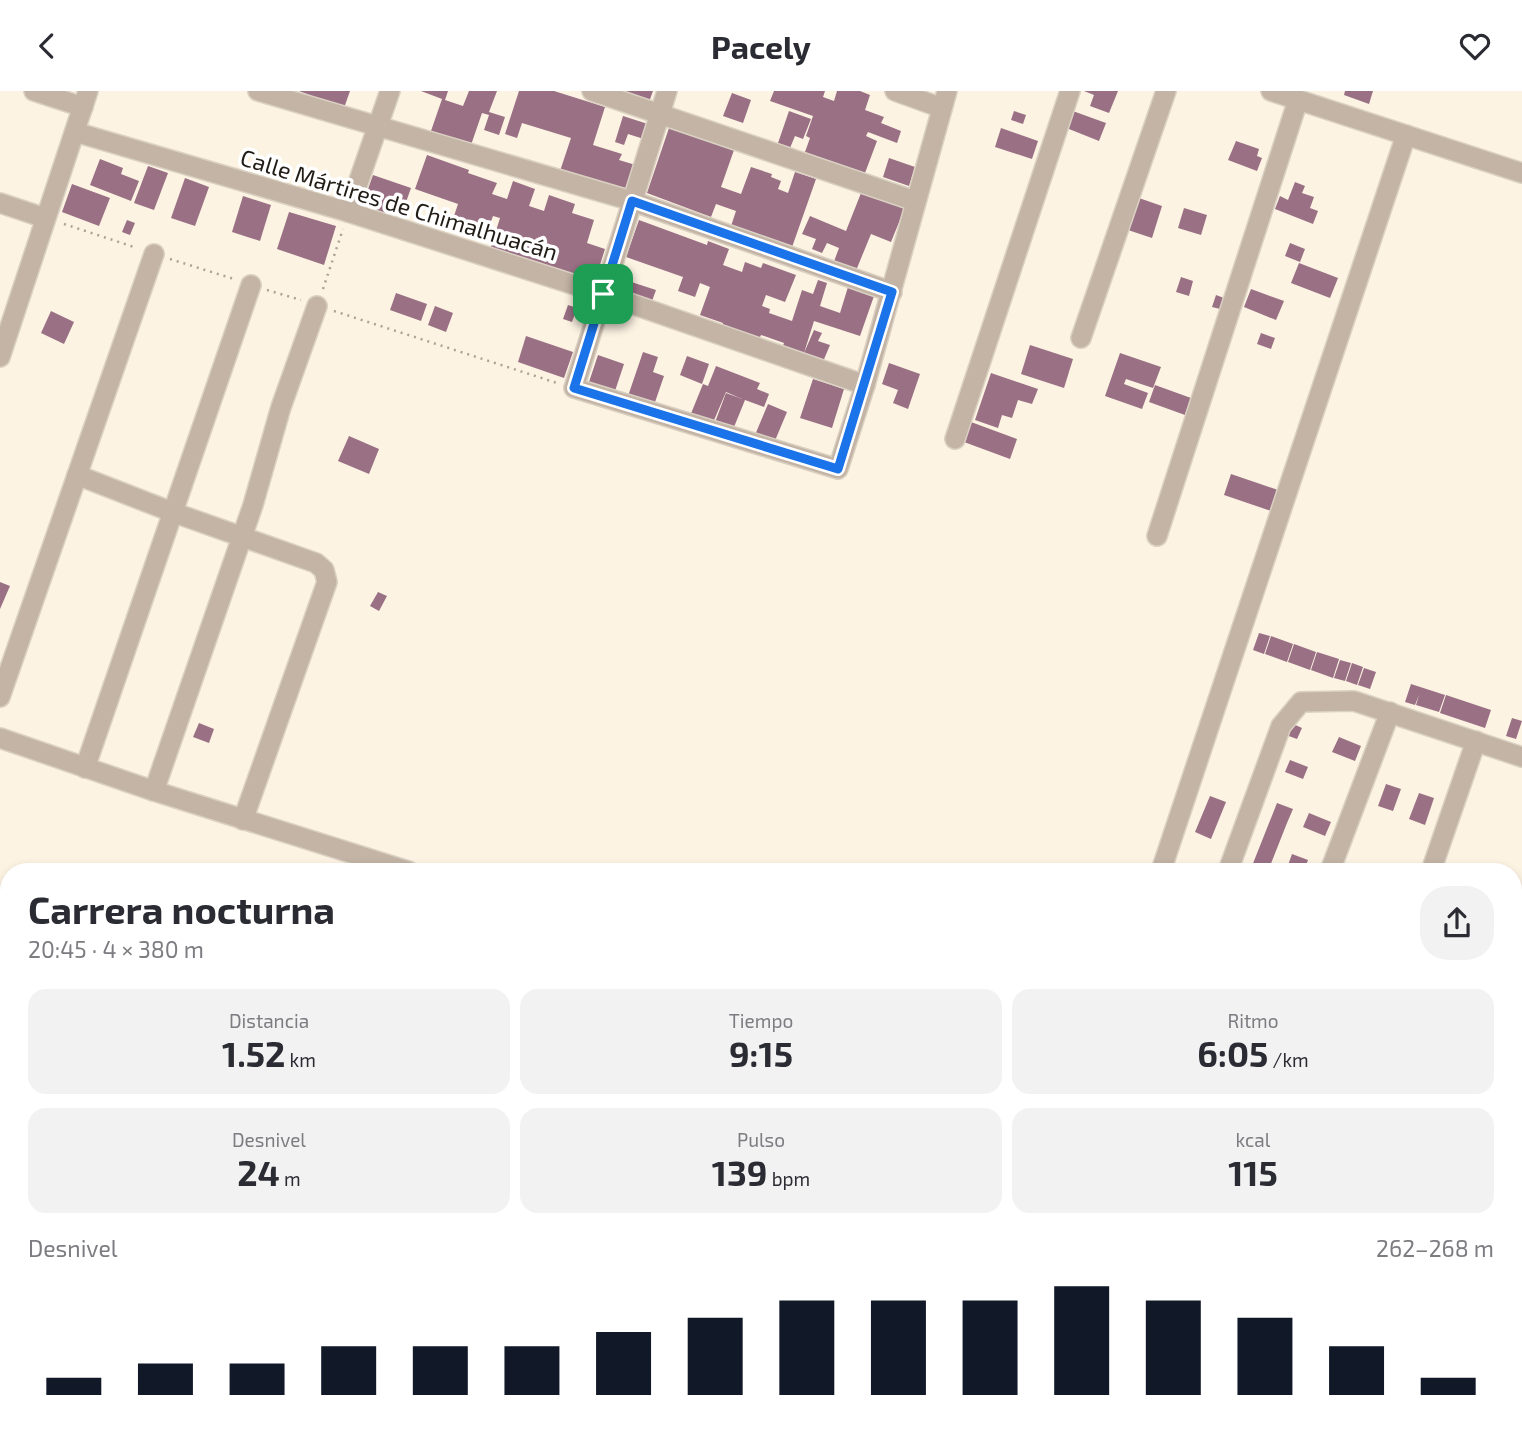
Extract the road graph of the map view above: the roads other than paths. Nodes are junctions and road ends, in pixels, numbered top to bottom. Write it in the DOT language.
graph roads {
  1 [pos="33,91"];
  2 [pos="258,91"];
  3 [pos="390,91"];
  4 [pos="592,91"];
  5 [pos="667,91"];
  6 [pos="895,91"];
  7 [pos="1069,91"];
  8 [pos="1166,91"];
  9 [pos="1271,91"];
  10 [pos="77,98"];
  11 [pos="945,99"];
  12 [pos="1298,100"];
  13 [pos="660,113"];
  14 [pos="379,127"];
  15 [pos="75,132"];
  16 [pos="1405,135"];
  17 [pos="1522,173"];
  18 [pos="632,201"];
  19 [pos="915,201"];
  20 [pos="0,203"];
  21 [pos="348,212"];
  22 [pos="45,218"];
  23 [pos="154,254"];
  24 [pos="251,285"];
  25 [pos="892,292"];
  26 [pos="603,294"];
  27 [pos="317,306"];
  28 [pos="1081,338"];
  29 [pos="0,357"];
  30 [pos="865,385"];
  31 [pos="955,439"];
  32 [pos="77,475"];
  33 [pos="172,512"];
  34 [pos="241,535"];
  35 [pos="1157,536"];
  36 [pos="0,697"];
  37 [pos="1390,712"];
  38 [pos="0,738"];
  39 [pos="1476,741"];
  40 [pos="1522,757"];
  41 [pos="85,768"];
  42 [pos="154,791"];
  43 [pos="243,820"];
  44 [pos="380,863"];
  45 [pos="1164,863"];
  46 [pos="1231,863"];
  47 [pos="1333,863"];
  48 [pos="1434,863"];
  1 -- 10 [label="street"];
  2 -- 14 [label="street"];
  3 -- 14 [label="street"];
  4 -- 13 [label="street"];
  5 -- 13 [label="street"];
  6 -- 11 [label="street"];
  7 -- 31 [label="street"];
  8 -- 28 [label="street"];
  9 -- 12 [label="street"];
  10 -- 15 [label="street"];
  11 -- 19 [label="street"];
  12 -- 16 [label="street"];
  12 -- 35 [label="street"];
  13 -- 18 [label="street"];
  13 -- 19 [label="street"];
  14 -- 18 [label="street"];
  14 -- 21 [label="street"];
  15 -- 21 [label="street, Calle Mártires de Chimalhuacán"];
  15 -- 22 [label="street"];
  16 -- 17 [label="street"];
  16 -- 45 [label="street"];
  18 -- 25 [label="street"];
  18 -- 26 [label="street"];
  19 -- 25 [label="street"];
  20 -- 22 [label="street"];
  21 -- 26 [label="street, Calle Mártires de Chimalhuacán"];
  22 -- 29 [label="street"];
  23 -- 32 [label="street"];
  24 -- 33 [label="street"];
  25 -- 30 [label="street"];
  26 -- 30 [label="street, Calle Mártires de Chimalhuacán"];
  26 -- 30 [label="street"];
  27 -- 34 [label="street"];
  32 -- 33 [label="street"];
  32 -- 36 [label="street"];
  33 -- 34 [label="street"];
  33 -- 41 [label="street"];
  34 -- 42 [label="street"];
  34 -- 43 [label="street"];
  37 -- 39 [label="street"];
  37 -- 46 [label="street"];
  37 -- 47 [label="street"];
  38 -- 41 [label="street"];
  39 -- 40 [label="street"];
  39 -- 48 [label="street"];
  41 -- 42 [label="street"];
  42 -- 43 [label="street"];
  43 -- 44 [label="street"];
}
